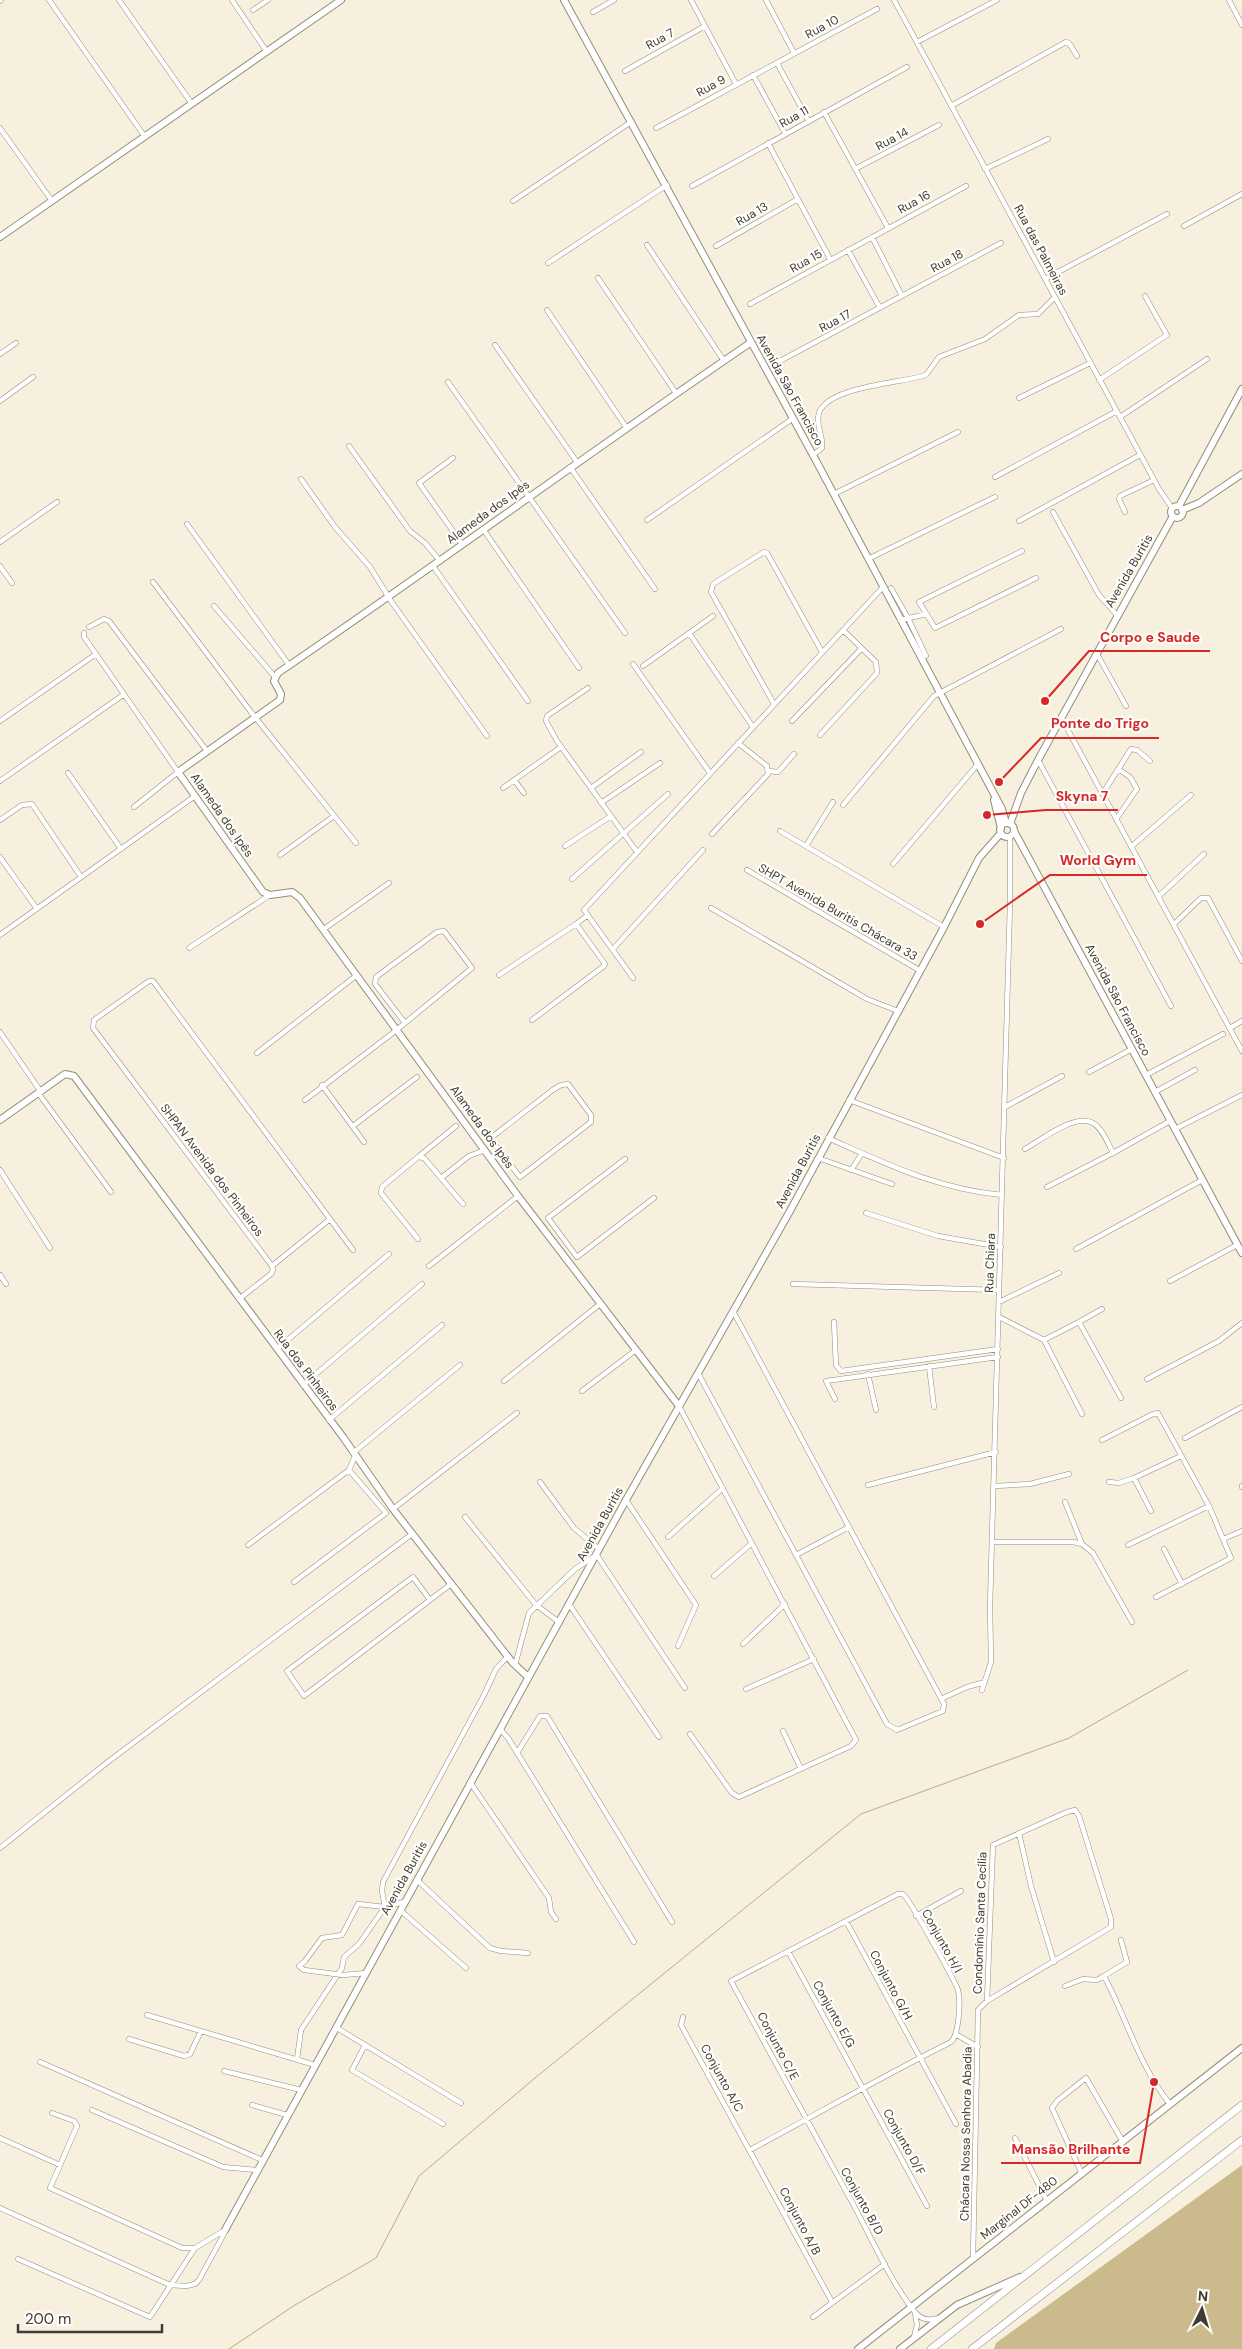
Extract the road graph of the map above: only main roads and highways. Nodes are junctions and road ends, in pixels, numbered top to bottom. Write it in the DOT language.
graph roads {
  1 [pos="1242,2105"];
  2 [pos="1242,2140"];
  3 [pos="931,2349"];
  4 [pos="972,2349"];
  1 -- 3 [label="main road"];
  2 -- 4 [label="main road"];
}
